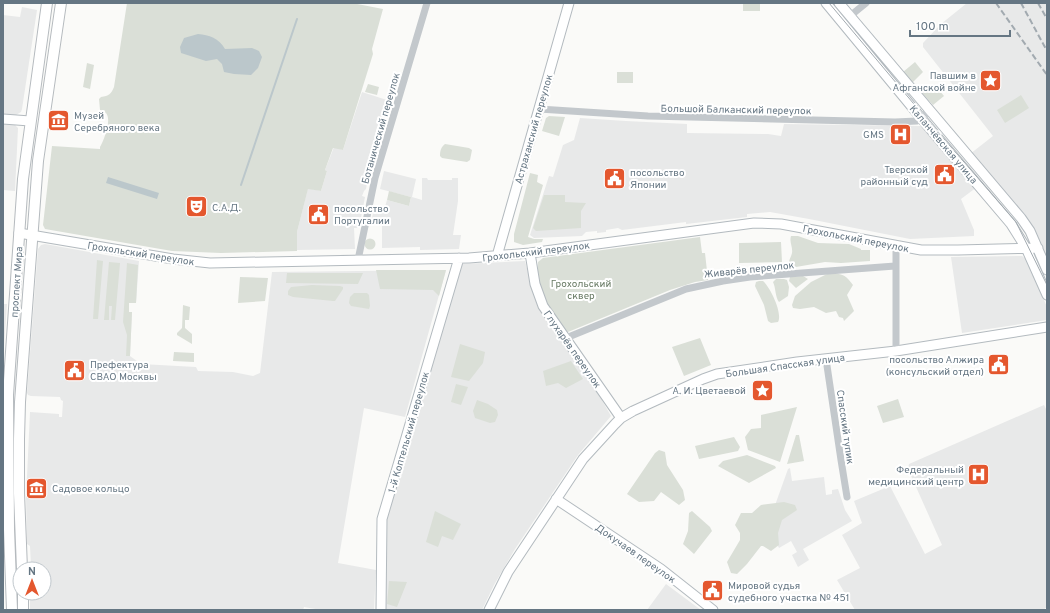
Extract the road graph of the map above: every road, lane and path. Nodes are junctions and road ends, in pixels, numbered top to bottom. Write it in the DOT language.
graph roads {
  1 [pos="47,3"];
  2 [pos="60,3"];
  3 [pos="427,3"];
  4 [pos="569,3"];
  5 [pos="826,3"];
  6 [pos="839,3"];
  7 [pos="866,3"];
  8 [pos="850,16"];
  9 [pos="539,108"];
  10 [pos="929,111"];
  11 [pos="3,118"];
  12 [pos="921,118"];
  13 [pos="30,120"];
  14 [pos="19,233"];
  15 [pos="32,234"];
  16 [pos="896,246"];
  17 [pos="1026,248"];
  18 [pos="1038,248"];
  19 [pos="530,253"];
  20 [pos="497,256"];
  21 [pos="459,258"];
  22 [pos="358,260"];
  23 [pos="895,266"];
  24 [pos="1047,270"];
  25 [pos="1047,295"];
  26 [pos="1047,327"];
  27 [pos="566,338"];
  28 [pos="896,351"];
  29 [pos="826,359"];
  30 [pos="622,418"];
  31 [pos="847,497"];
  32 [pos="556,499"];
  33 [pos="22,561"];
  34 [pos="12,610"];
  35 [pos="381,610"];
  36 [pos="489,610"];
  37 [pos="713,610"];
  1 -- 13 [label="main road, проспект Мира"];
  2 -- 15 [label="main road, проспект Мира"];
  3 -- 22 [label="street, Ботанический переулок"];
  4 -- 9 [label="street, Астраханский переулок"];
  5 -- 12 [label="street, Каланчёвская улица"];
  6 -- 8 [label="street, Каланчёвская улица"];
  7 -- 8 [label="street"];
  8 -- 10 [label="street, Каланчёвская улица"];
  9 -- 12 [label="street, Большой Балканский переулок"];
  9 -- 20 [label="street, Астраханский переулок"];
  10 -- 12 [label="street, Большой Балканский переулок"];
  10 -- 18 [label="street, Каланчёвская улица"];
  11 -- 13 [label="street"];
  12 -- 17 [label="street, Каланчёвская улица"];
  13 -- 14 [label="main road, проспект Мира"];
  14 -- 15 [label="street, Грохольский переулок"];
  14 -- 34 [label="main road, проспект Мира"];
  15 -- 22 [label="street, Грохольский переулок"];
  15 -- 33 [label="main road, проспект Мира"];
  16 -- 17 [label="street, Грохольский переулок"];
  16 -- 19 [label="street, Грохольский переулок"];
  16 -- 23 [label="street"];
  17 -- 18 [label="street, Грохольский переулок"];
  17 -- 25 [label="street, Каланчёвская улица"];
  18 -- 24 [label="street, Каланчёвская улица"];
  19 -- 20 [label="street, Грохольский переулок"];
  19 -- 27 [label="street, Глухарёв переулок"];
  20 -- 21 [label="street, Грохольский переулок"];
  21 -- 22 [label="street, Грохольский переулок"];
  21 -- 35 [label="street, 1-й Коптельский переулок"];
  23 -- 27 [label="street, Живарёв переулок"];
  23 -- 28 [label="street"];
  26 -- 28 [label="street, Большая Спасская улица"];
  27 -- 30 [label="street, Глухарёв переулок"];
  28 -- 29 [label="street, Большая Спасская улица"];
  29 -- 30 [label="street, Большая Спасская улица"];
  29 -- 31 [label="street, Спасский тупик"];
  30 -- 32 [label="street, Большая Спасская улица"];
  32 -- 36 [label="street, Большая Спасская улица"];
  32 -- 37 [label="street, Докучаев переулок"];
}
